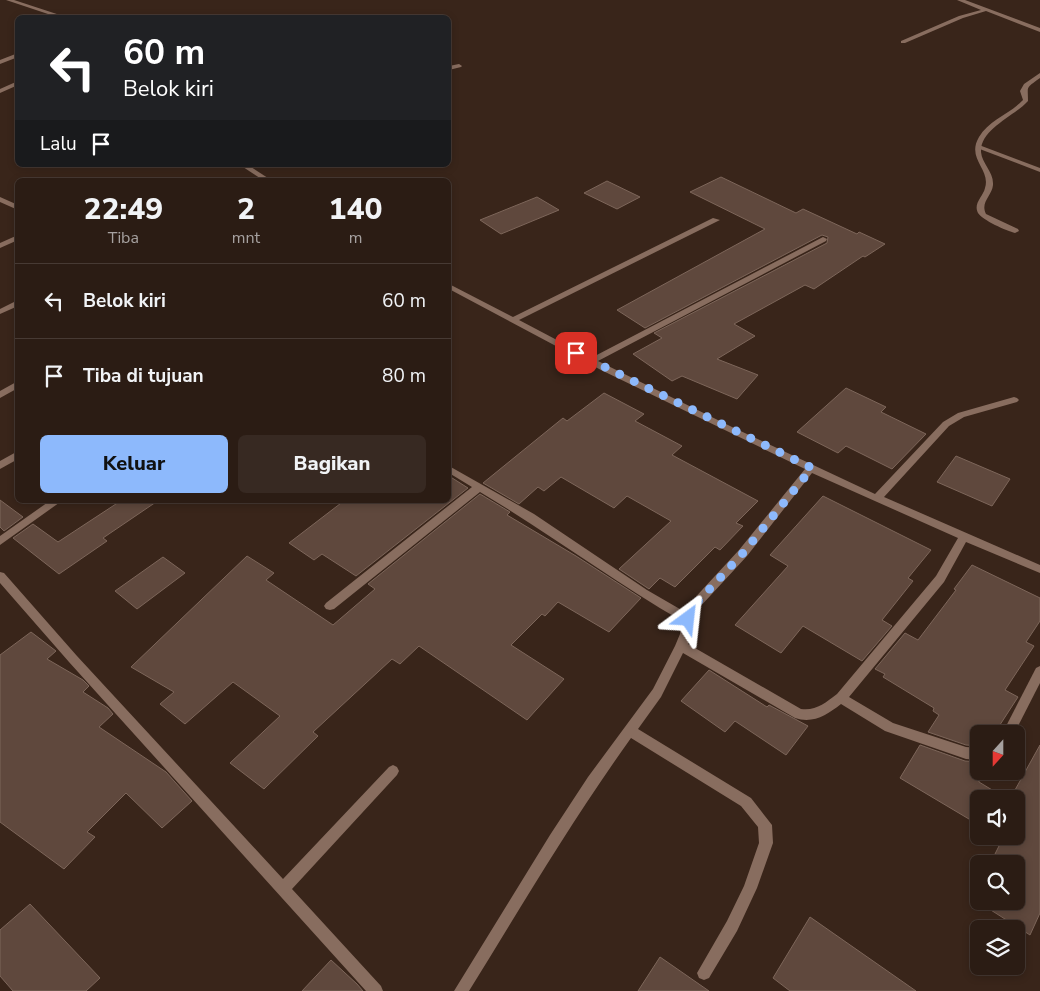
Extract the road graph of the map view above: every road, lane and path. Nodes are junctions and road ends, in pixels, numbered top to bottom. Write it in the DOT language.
graph roads {
  1 [pos="9,0"];
  2 [pos="960,0"];
  3 [pos="983,0"];
  4 [pos="970,4"];
  5 [pos="985,10"];
  6 [pos="57,15"];
  7 [pos="1040,30"];
  8 [pos="903,42"];
  9 [pos="15,55"];
  10 [pos="0,62"];
  11 [pos="460,66"];
  12 [pos="451,68"];
  13 [pos="1040,75"];
  14 [pos="15,84"];
  15 [pos="0,91"];
  16 [pos="979,147"];
  17 [pos="247,167"];
  18 [pos="1040,170"];
  19 [pos="265,178"];
  20 [pos="0,200"];
  21 [pos="15,207"];
  22 [pos="716,220"];
  23 [pos="1015,231"];
  24 [pos="15,238"];
  25 [pos="823,240"];
  26 [pos="0,246"];
  27 [pos="451,287"];
  28 [pos="15,304"];
  29 [pos="0,312"];
  30 [pos="513,320"];
  31 [pos="591,361"];
  32 [pos="15,386"];
  33 [pos="2,392"];
  34 [pos="1014,400"];
  35 [pos="15,456"];
  36 [pos="0,466"];
  37 [pos="812,468"];
  38 [pos="451,470"];
  39 [pos="479,487"];
  40 [pos="878,498"];
  41 [pos="54,503"];
  42 [pos="964,537"];
  43 [pos="0,540"];
  44 [pos="1040,568"];
  45 [pos="0,576"];
  46 [pos="330,606"];
  47 [pos="688,619"];
  48 [pos="681,646"];
  49 [pos="1040,671"];
  50 [pos="841,698"];
  51 [pos="1013,725"];
  52 [pos="628,730"];
  53 [pos="970,753"];
  54 [pos="393,771"];
  55 [pos="283,889"];
  56 [pos="704,973"];
  57 [pos="376,991"];
  58 [pos="462,991"];
  1 -- 6 [label="street"];
  2 -- 4 [label="street"];
  3 -- 4 [label="street"];
  4 -- 5 [label="street"];
  5 -- 7 [label="street"];
  5 -- 8 [label="street"];
  9 -- 10 [label="street"];
  11 -- 12 [label="street"];
  13 -- 16 [label="street"];
  14 -- 15 [label="street"];
  16 -- 18 [label="street"];
  16 -- 23 [label="street"];
  17 -- 19 [label="street"];
  20 -- 21 [label="street"];
  22 -- 30 [label="street"];
  24 -- 26 [label="street"];
  25 -- 31 [label="street"];
  27 -- 30 [label="street"];
  28 -- 29 [label="street"];
  30 -- 31 [label="street"];
  31 -- 37 [label="street"];
  32 -- 33 [label="street"];
  34 -- 40 [label="street"];
  35 -- 36 [label="street"];
  37 -- 40 [label="street"];
  37 -- 47 [label="street"];
  38 -- 39 [label="street"];
  39 -- 46 [label="street"];
  39 -- 47 [label="street"];
  40 -- 42 [label="street"];
  41 -- 43 [label="street"];
  42 -- 44 [label="street"];
  42 -- 50 [label="street"];
  45 -- 55 [label="street"];
  47 -- 48 [label="street"];
  48 -- 50 [label="street"];
  48 -- 52 [label="street"];
  49 -- 51 [label="street"];
  50 -- 53 [label="street"];
  52 -- 56 [label="street"];
  52 -- 58 [label="street"];
  54 -- 55 [label="street"];
  55 -- 57 [label="street"];
}
